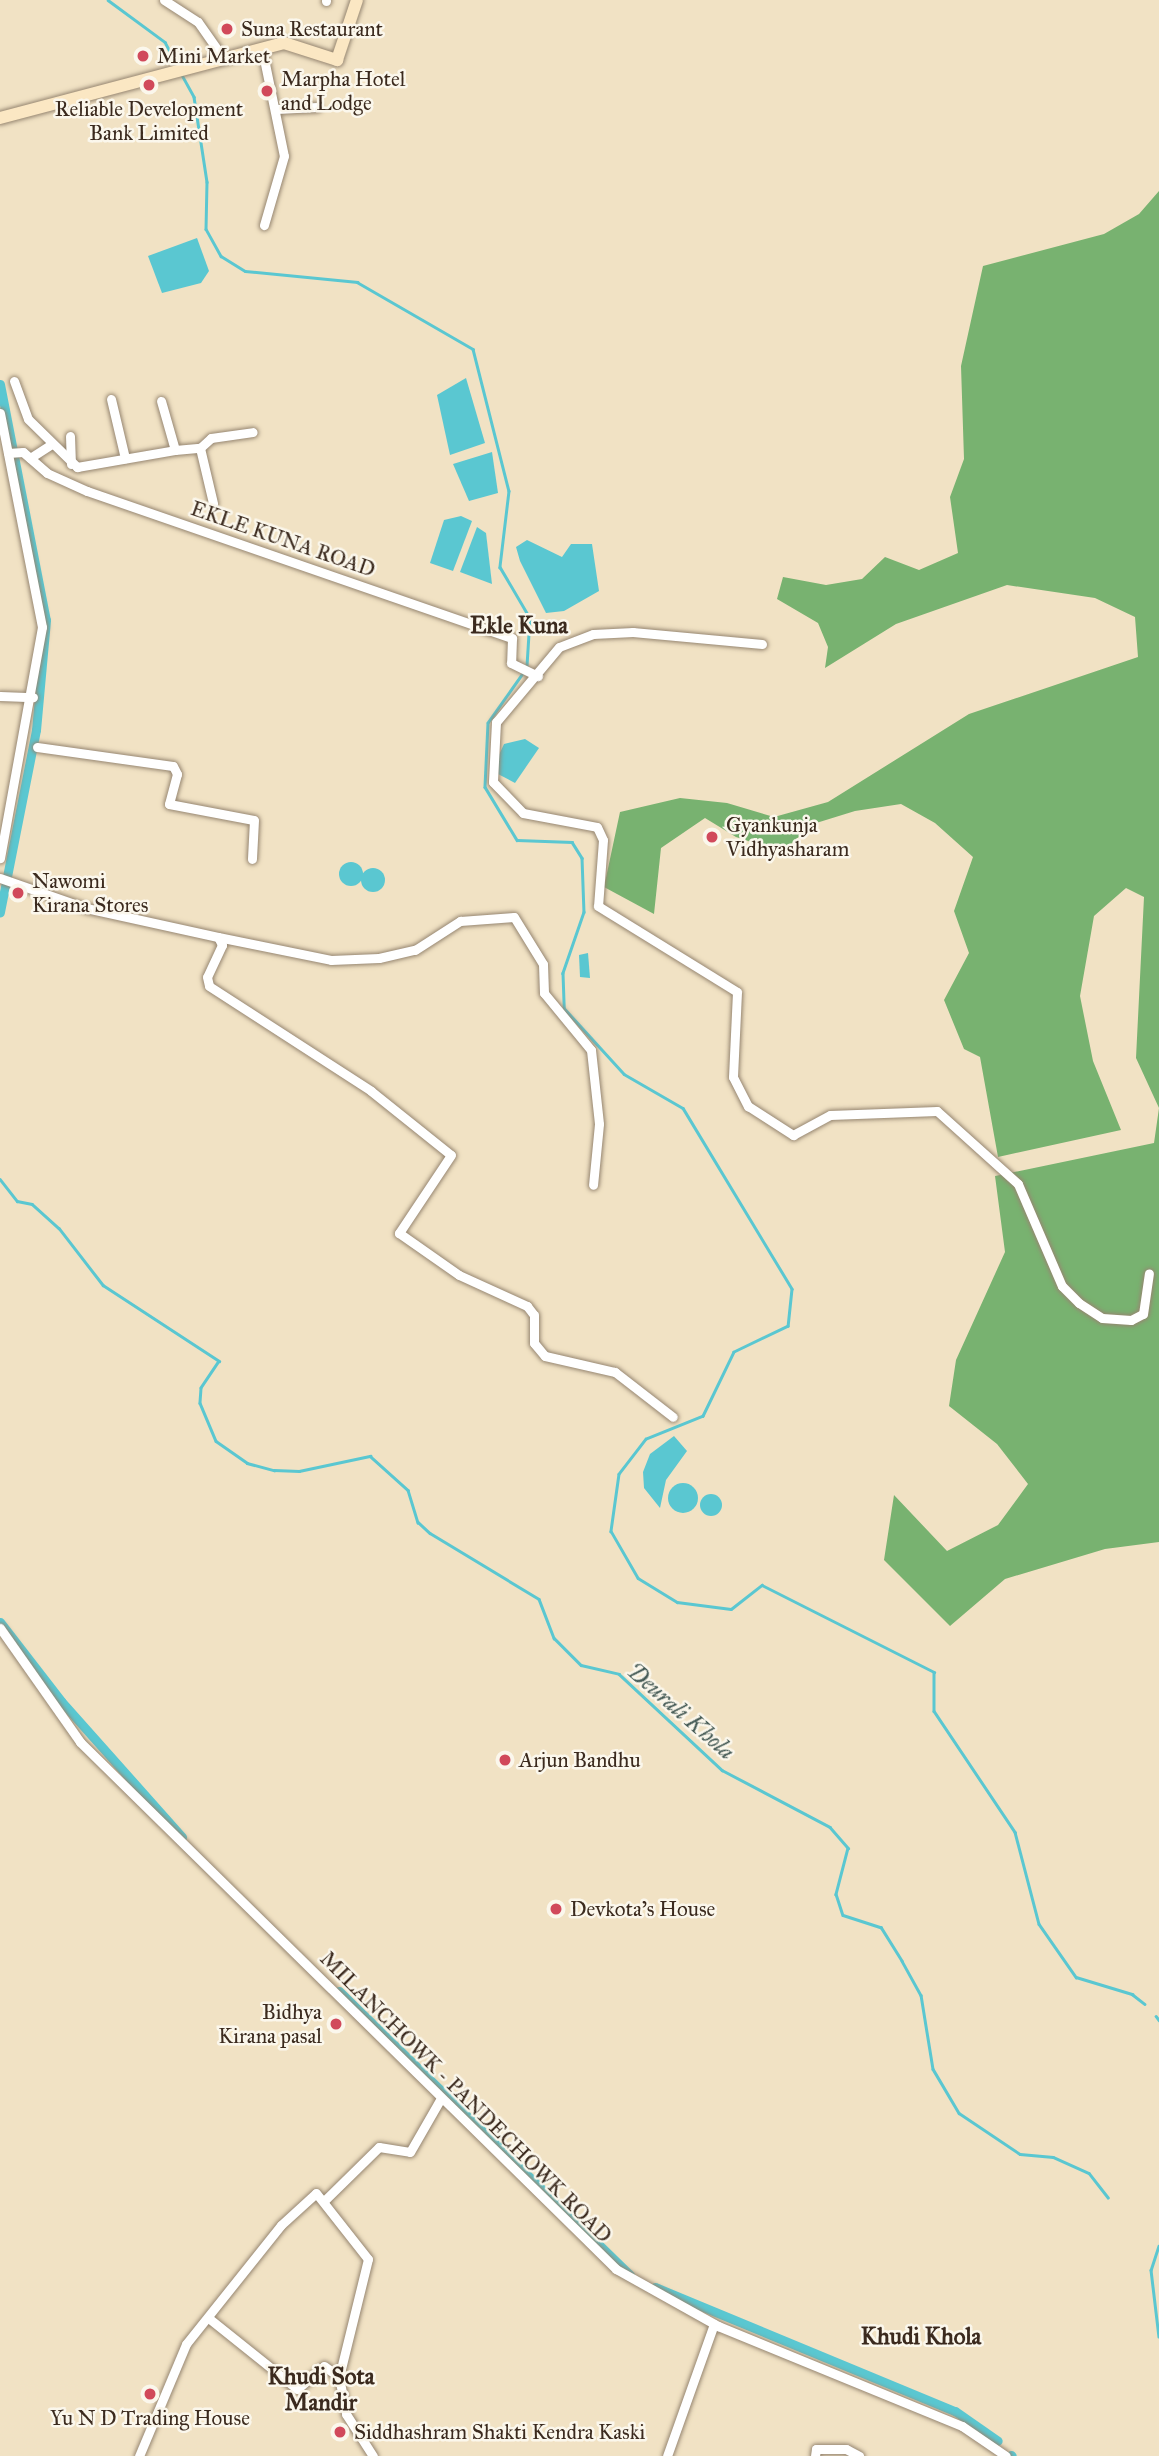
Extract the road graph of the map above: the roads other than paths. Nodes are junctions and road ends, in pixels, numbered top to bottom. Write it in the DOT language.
graph roads {
  1 [pos="164,0"];
  2 [pos="358,0"];
  3 [pos="262,49"];
  4 [pos="224,60"];
  5 [pos="317,107"];
  6 [pos="276,109"];
  7 [pos="0,118"];
  8 [pos="264,225"];
  9 [pos="14,381"];
  10 [pos="111,399"];
  11 [pos="161,401"];
  12 [pos="0,412"];
  13 [pos="253,432"];
  14 [pos="70,436"];
  15 [pos="50,445"];
  16 [pos="200,448"];
  17 [pos="174,450"];
  18 [pos="8,453"];
  19 [pos="27,455"];
  20 [pos="125,458"];
  21 [pos="71,464"];
  22 [pos="214,503"];
  23 [pos="762,644"];
  24 [pos="538,676"];
  25 [pos="0,696"];
  26 [pos="33,697"];
  27 [pos="37,747"];
  28 [pos="0,858"];
  29 [pos="252,859"];
  30 [pos="0,878"];
  31 [pos="218,937"];
  32 [pos="593,1185"];
  33 [pos="1149,1273"];
  34 [pos="673,1417"];
  35 [pos="0,1629"];
  36 [pos="441,2098"];
  37 [pos="327,2197"];
  38 [pos="211,2320"];
  39 [pos="715,2324"];
  40 [pos="340,2352"];
  41 [pos="324,2366"];
  42 [pos="339,2377"];
  43 [pos="373,2455"];
  44 [pos="139,2456"];
  45 [pos="667,2456"];
  46 [pos="815,2456"];
  47 [pos="859,2456"];
  48 [pos="1006,2456"];
  1 -- 4 [label="street"];
  2 -- 3 [label="main road"];
  3 -- 4 [label="main road"];
  3 -- 6 [label="street"];
  4 -- 7 [label="main road"];
  5 -- 6 [label="street"];
  6 -- 8 [label="street"];
  9 -- 15 [label="street"];
  10 -- 20 [label="street"];
  11 -- 17 [label="street"];
  12 -- 18 [label="street"];
  13 -- 16 [label="street"];
  14 -- 21 [label="street"];
  15 -- 19 [label="street"];
  15 -- 21 [label="street"];
  16 -- 17 [label="street"];
  16 -- 22 [label="street"];
  17 -- 20 [label="street"];
  18 -- 19 [label="street"];
  18 -- 26 [label="street"];
  19 -- 24 [label="street, EKLE KUNA ROAD"];
  20 -- 21 [label="street"];
  23 -- 24 [label="street"];
  24 -- 33 [label="street"];
  25 -- 26 [label="street"];
  26 -- 28 [label="street"];
  27 -- 29 [label="street"];
  30 -- 31 [label="street"];
  31 -- 32 [label="street"];
  31 -- 34 [label="street"];
  35 -- 36 [label="street, MILANCHOWK - PANDECHOWK ROAD"];
  36 -- 37 [label="street"];
  36 -- 39 [label="street, MILANCHOWK - PANDECHOWK ROAD"];
  37 -- 38 [label="street"];
  37 -- 40 [label="street"];
  38 -- 41 [label="street"];
  38 -- 44 [label="street"];
  39 -- 45 [label="street"];
  39 -- 48 [label="street, MILANCHOWK - PANDECHOWK ROAD"];
  40 -- 41 [label="street"];
  40 -- 42 [label="street"];
  41 -- 42 [label="street"];
  42 -- 43 [label="street"];
  46 -- 47 [label="street"];
}
